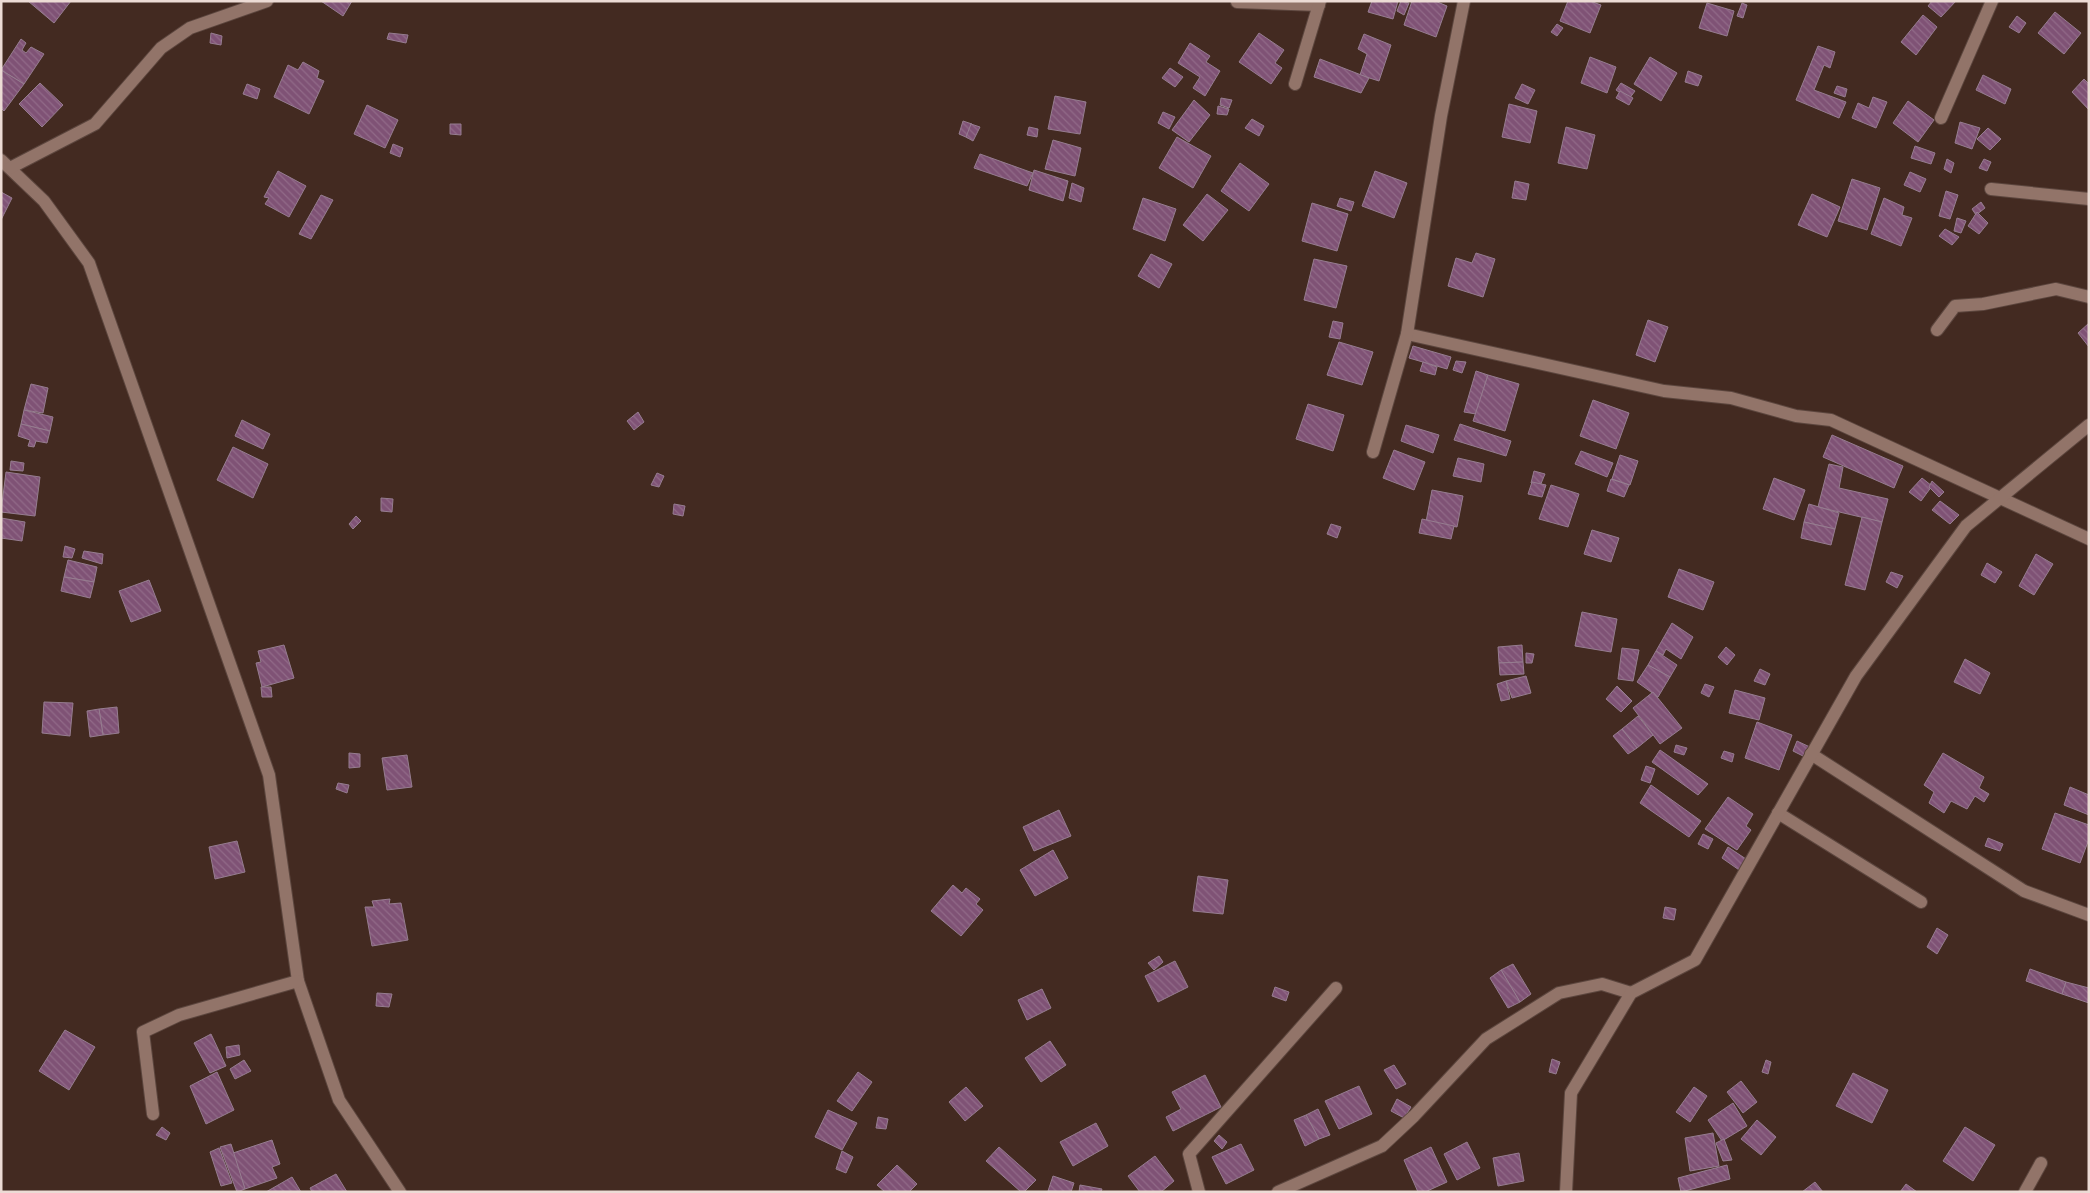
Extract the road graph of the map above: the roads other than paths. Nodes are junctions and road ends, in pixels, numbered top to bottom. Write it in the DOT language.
graph roads {
  1 [pos="267,1"];
  2 [pos="1464,1"];
  3 [pos="1992,1"];
  4 [pos="1237,2"];
  5 [pos="1320,3"];
  6 [pos="1295,84"];
  7 [pos="1941,118"];
  8 [pos="6,164"];
  9 [pos="1991,189"];
  10 [pos="2089,199"];
  11 [pos="2089,297"];
  12 [pos="1937,330"];
  13 [pos="1407,334"];
  14 [pos="2089,424"];
  15 [pos="1373,452"];
  16 [pos="2000,498"];
  17 [pos="2089,539"];
  18 [pos="1812,754"];
  19 [pos="1778,813"];
  20 [pos="1921,902"];
  21 [pos="2089,915"];
  22 [pos="298,981"];
  23 [pos="1336,988"];
  24 [pos="1631,993"];
  25 [pos="153,1114"];
  26 [pos="2041,1163"];
  27 [pos="400,1192"];
  28 [pos="1199,1192"];
  29 [pos="1278,1192"];
  30 [pos="1566,1192"];
  31 [pos="2024,1192"];
  1 -- 8 [label="street"];
  2 -- 13 [label="street"];
  3 -- 7 [label="street"];
  4 -- 5 [label="street"];
  5 -- 6 [label="street"];
  8 -- 22 [label="street"];
  9 -- 10 [label="street"];
  11 -- 12 [label="street"];
  13 -- 15 [label="street"];
  13 -- 16 [label="street"];
  14 -- 16 [label="street"];
  16 -- 17 [label="street"];
  16 -- 18 [label="street"];
  18 -- 19 [label="street"];
  18 -- 21 [label="street"];
  19 -- 20 [label="street"];
  19 -- 24 [label="street"];
  22 -- 25 [label="street"];
  22 -- 27 [label="street"];
  23 -- 28 [label="street"];
  24 -- 29 [label="street"];
  24 -- 30 [label="street"];
  26 -- 31 [label="street"];
}
